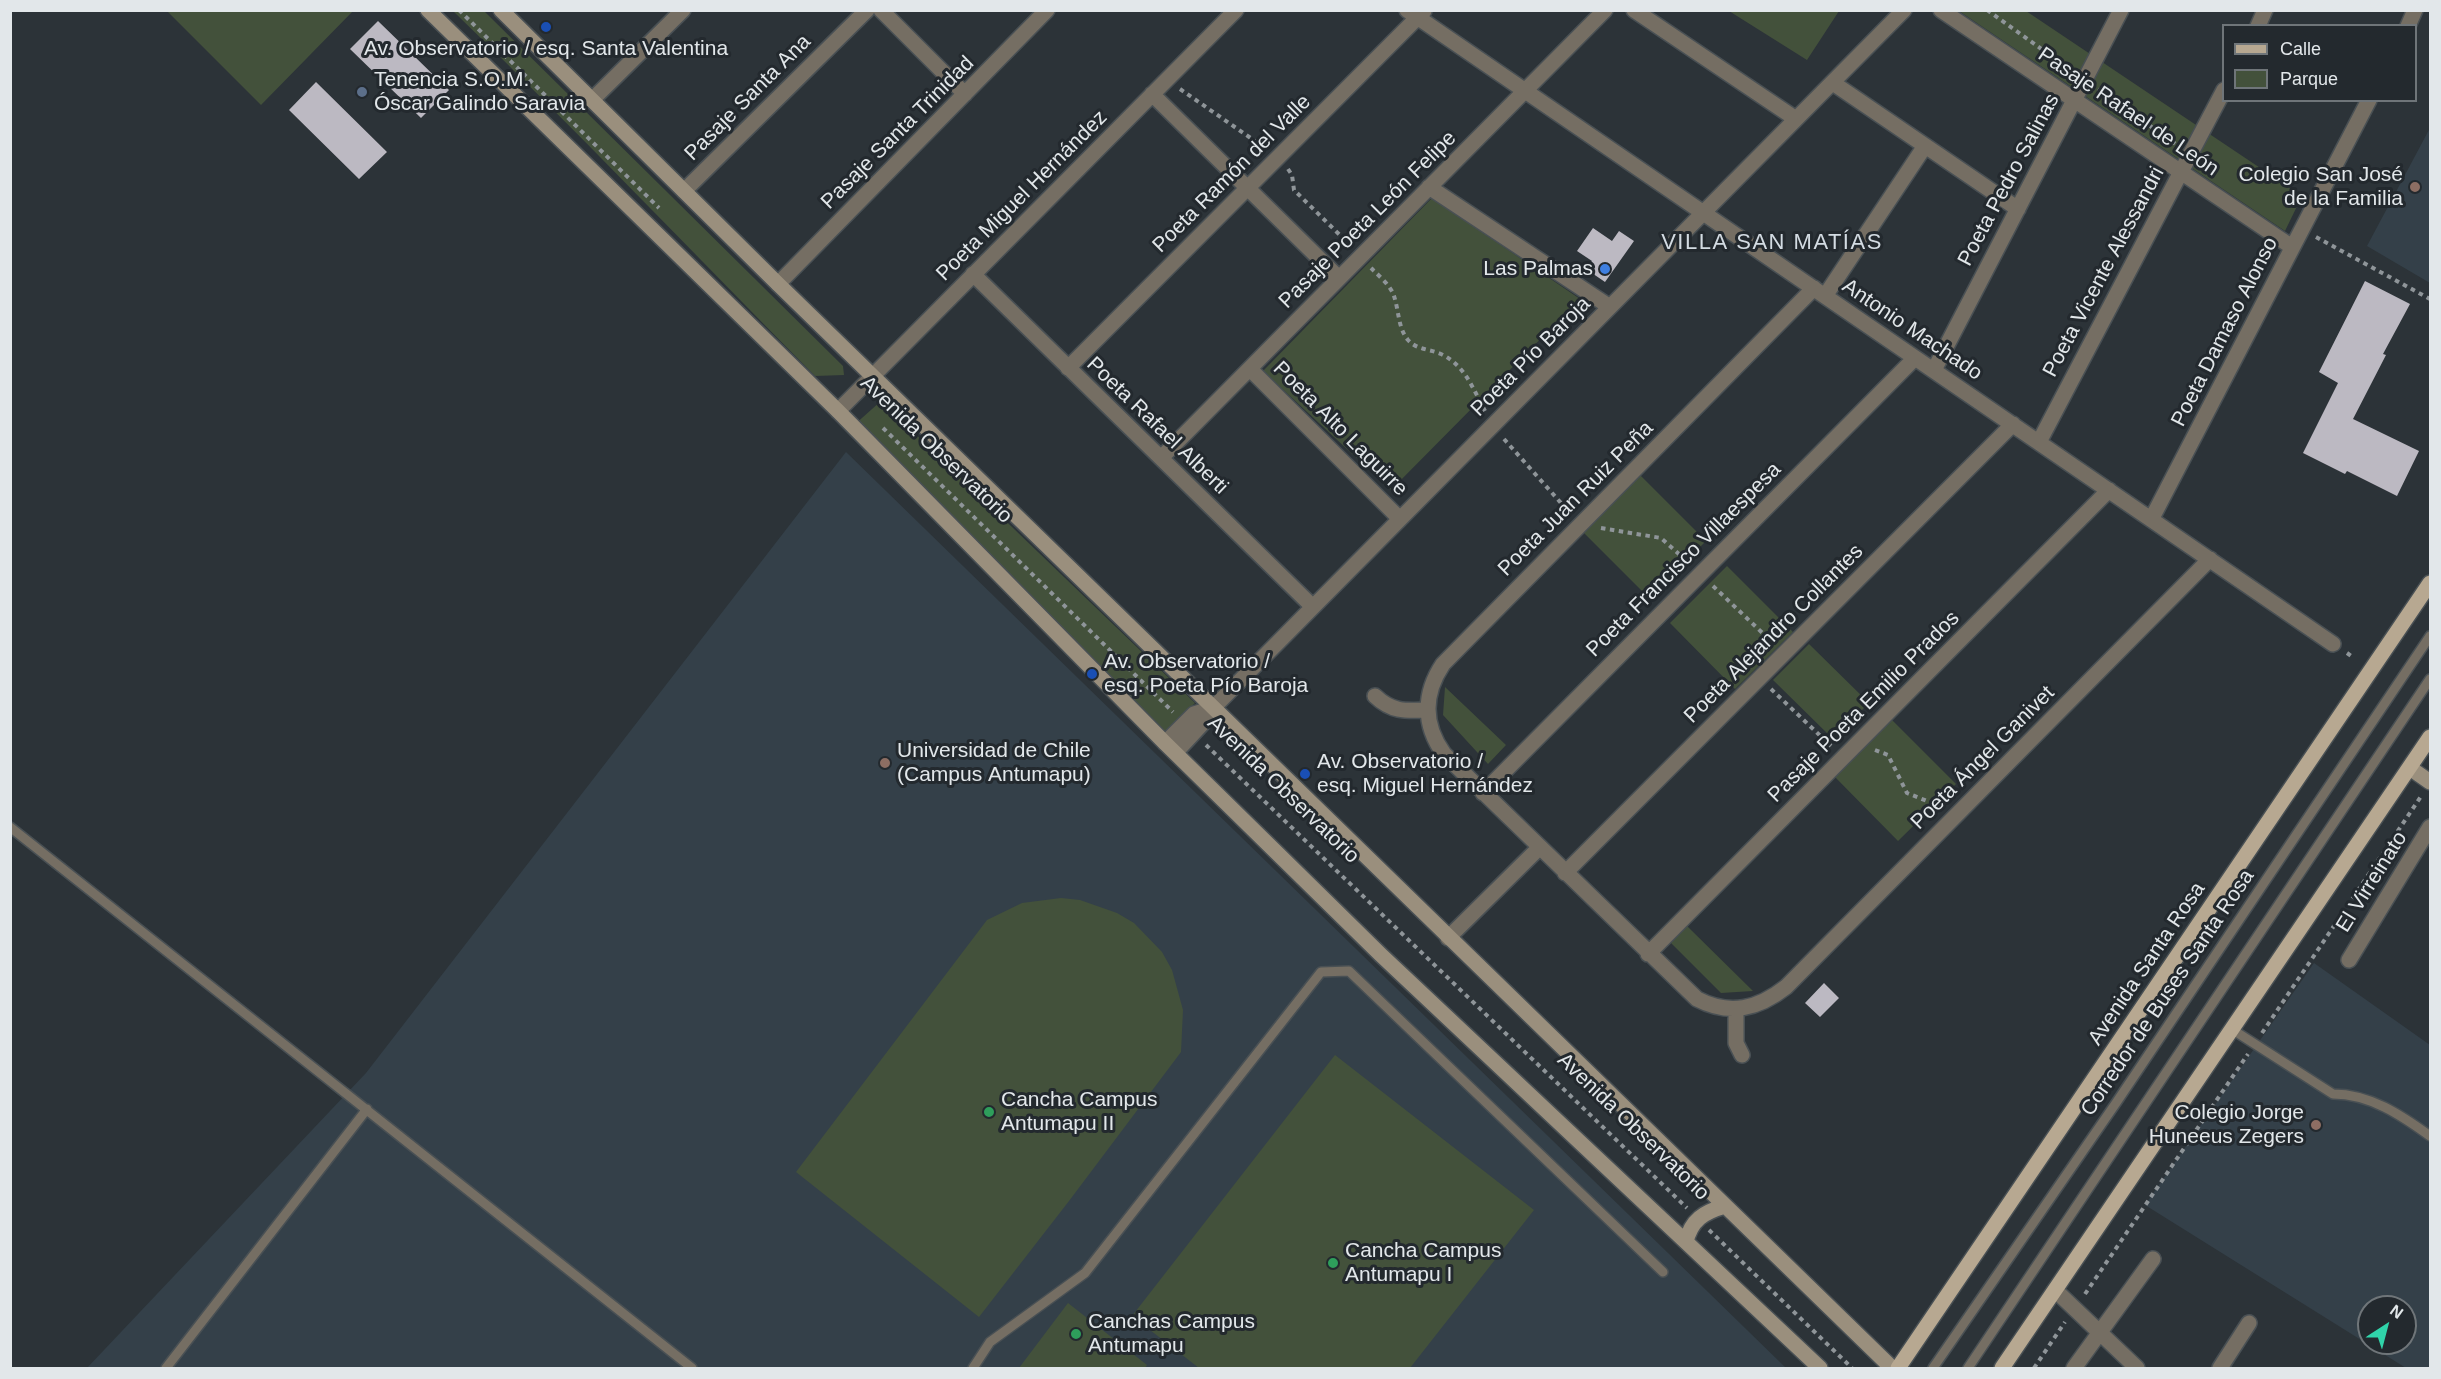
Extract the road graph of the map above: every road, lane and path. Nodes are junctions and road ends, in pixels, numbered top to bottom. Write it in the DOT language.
graph roads {
  1 [pos="428,10"];
  2 [pos="459,10"];
  3 [pos="501,10"];
  4 [pos="683,10"];
  5 [pos="867,10"];
  6 [pos="881,10"];
  7 [pos="1047,10"];
  8 [pos="1236,10"];
  9 [pos="1605,10"];
  10 [pos="1634,10"];
  11 [pos="1904,10"];
  12 [pos="1941,10"];
  13 [pos="2121,10"];
  14 [pos="2265,10"];
  15 [pos="2415,10"];
  16 [pos="1417,13"];
  17 [pos="2259,24"];
  18 [pos="2409,24"];
  19 [pos="1168,78"];
  20 [pos="1833,83"];
  21 [pos="1525,91"];
  22 [pos="2222,92"];
  23 [pos="965,94"];
  24 [pos="1152,94"];
  25 [pos="592,100"];
  26 [pos="2074,100"];
  27 [pos="2368,102"];
  28 [pos="1796,119"];
  29 [pos="1925,146"];
  30 [pos="1279,157"];
  31 [pos="2181,172"];
  32 [pos="1430,187"];
  33 [pos="1248,188"];
  34 [pos="684,191"];
  35 [pos="2018,209"];
  36 [pos="664,212"];
  37 [pos="1704,213"];
  38 [pos="2292,247"];
  39 [pos="1361,256"];
  40 [pos="973,274"];
  41 [pos="1339,278"];
  42 [pos="778,284"];
  43 [pos="1820,292"];
  44 [pos="1610,307"];
  45 [pos="1916,357"];
  46 [pos="1068,368"];
  47 [pos="1250,369"];
  48 [pos="1934,370"];
  49 [pos="873,375"];
  50 [pos="838,411"];
  51 [pos="877,422"];
  52 [pos="2013,424"];
  53 [pos="1492,426"];
  54 [pos="2039,442"];
  55 [pos="1161,458"];
  56 [pos="2109,490"];
  57 [pos="2151,518"];
  58 [pos="1400,519"];
  59 [pos="1580,525"];
  60 [pos="2210,559"];
  61 [pos="1701,574"];
  62 [pos="2430,583"];
  63 [pos="1313,608"];
  64 [pos="2430,636"];
  65 [pos="2334,644"];
  66 [pos="1784,654"];
  67 [pos="2430,679"];
  68 [pos="1766,684"];
  69 [pos="1375,696"];
  70 [pos="1213,708"];
  71 [pos="1427,710"];
  72 [pos="1189,728"];
  73 [pos="2430,737"];
  74 [pos="1857,744"];
  75 [pos="1170,747"];
  76 [pos="1835,750"];
  77 [pos="2410,768"];
  78 [pos="2427,787"];
  79 [pos="1483,793"];
  80 [pos="1950,820"];
  81 [pos="10,827"];
  82 [pos="2430,827"];
  83 [pos="1539,848"];
  84 [pos="1565,873"];
  85 [pos="1448,938"];
  86 [pos="1648,954"];
  87 [pos="2349,960"];
  88 [pos="1736,1009"];
  89 [pos="2233,1030"];
  90 [pos="2254,1045"];
  91 [pos="1742,1055"];
  92 [pos="367,1109"];
  93 [pos="2430,1136"];
  94 [pos="1725,1206"];
  95 [pos="1698,1219"];
  96 [pos="1686,1242"];
  97 [pos="2153,1259"];
  98 [pos="1663,1272"];
  99 [pos="2055,1290"];
  100 [pos="2075,1309"];
  101 [pos="2249,1323"];
  102 [pos="2100,1334"];
  103 [pos="166,1368"];
  104 [pos="692,1368"];
  105 [pos="974,1368"];
  106 [pos="1820,1368"];
  107 [pos="1852,1368"];
  108 [pos="1892,1368"];
  109 [pos="1898,1368"];
  110 [pos="1933,1368"];
  111 [pos="1968,1368"];
  112 [pos="2002,1368"];
  113 [pos="2034,1368"];
  114 [pos="2074,1368"];
  115 [pos="2137,1368"];
  116 [pos="2220,1368"];
  1 -- 50 [label="main road, Avenida Observatorio"];
  2 -- 36 [label="path"];
  3 -- 25 [label="main road, Avenida Observatorio"];
  4 -- 25 [label="street"];
  5 -- 34 [label="street, Pasaje Santa Ana"];
  6 -- 23 [label="street"];
  7 -- 23 [label="street, Pasaje Santa Trinidad"];
  8 -- 19 [label="street, Poeta Miguel Hernández"];
  9 -- 21 [label="street, Pasaje Poeta León Felipe"];
  10 -- 28 [label="street"];
  11 -- 20 [label="street, Poeta Pío Baroja"];
  12 -- 26 [label="street, Pasaje Rafael de León"];
  13 -- 26 [label="street, Poeta Pedro Salinas"];
  14 -- 17 [label="street"];
  15 -- 18 [label="street"];
  16 -- 21 [label="street, Antonio Machado"];
  16 -- 30 [label="street, Poeta Ramón del Valle"];
  19 -- 24 [label="street, Poeta Miguel Hernández"];
  19 -- 30 [label="path"];
  20 -- 28 [label="street, Poeta Pío Baroja"];
  20 -- 29 [label="street"];
  21 -- 32 [label="street, Pasaje Poeta León Felipe"];
  21 -- 37 [label="street, Antonio Machado"];
  22 -- 31 [label="street, Poeta Vicente Alessandri"];
  23 -- 42 [label="street, Pasaje Santa Trinidad"];
  24 -- 33 [label="street"];
  24 -- 40 [label="street, Poeta Miguel Hernández"];
  25 -- 34 [label="main road, Avenida Observatorio"];
  26 -- 31 [label="street, Pasaje Rafael de León"];
  26 -- 35 [label="street, Poeta Pedro Salinas"];
  27 -- 38 [label="street, Poeta Damaso Alonso"];
  28 -- 37 [label="street, Poeta Pío Baroja"];
  29 -- 35 [label="street"];
  29 -- 43 [label="street, Poeta Juan Ruiz Peña"];
  30 -- 33 [label="street, Poeta Ramón del Valle"];
  30 -- 39 [label="path"];
  31 -- 38 [label="street, Pasaje Rafael de León"];
  31 -- 54 [label="street, Poeta Vicente Alessandri"];
  32 -- 39 [label="street, Pasaje Poeta León Felipe"];
  32 -- 44 [label="street"];
  33 -- 41 [label="street"];
  33 -- 46 [label="street, Poeta Ramón del Valle"];
  34 -- 42 [label="main road, Avenida Observatorio"];
  35 -- 48 [label="street, Poeta Pedro Salinas"];
  37 -- 43 [label="street, Antonio Machado"];
  37 -- 44 [label="street, Poeta Pío Baroja"];
  38 -- 57 [label="street, Poeta Damaso Alonso"];
  39 -- 41 [label="street, Pasaje Poeta León Felipe"];
  39 -- 53 [label="path"];
  40 -- 46 [label="street, Poeta Rafael Alberti"];
  40 -- 49 [label="street, Poeta Miguel Hernández"];
  41 -- 47 [label="street, Pasaje Poeta León Felipe"];
  42 -- 49 [label="main road, Avenida Observatorio"];
  43 -- 45 [label="street, Antonio Machado"];
  43 -- 59 [label="street, Poeta Juan Ruiz Peña"];
  44 -- 53 [label="street, Poeta Pío Baroja"];
  45 -- 48 [label="street, Antonio Machado"];
  45 -- 61 [label="street, Poeta Francisco Villaespesa"];
  46 -- 55 [label="street, Poeta Rafael Alberti"];
  47 -- 55 [label="street, Pasaje Poeta León Felipe"];
  47 -- 58 [label="street, Poeta Alto Laguirre"];
  48 -- 52 [label="street, Antonio Machado"];
  49 -- 50 [label="street, Poeta Miguel Hernández"];
  49 -- 70 [label="main road, Avenida Observatorio"];
  50 -- 75 [label="main road, Avenida Observatorio"];
  51 -- 72 [label="path, Avenida Observatorio"];
  52 -- 54 [label="street, Antonio Machado"];
  52 -- 66 [label="street, Poeta Alejandro Collantes"];
  53 -- 58 [label="street, Poeta Pío Baroja"];
  53 -- 59 [label="path"];
  54 -- 56 [label="street, Antonio Machado"];
  55 -- 63 [label="street, Poeta Rafael Alberti"];
  56 -- 57 [label="street, Antonio Machado"];
  56 -- 74 [label="street, Pasaje Poeta Emilio Prados"];
  57 -- 60 [label="street, Antonio Machado"];
  58 -- 63 [label="street, Poeta Pío Baroja"];
  59 -- 61 [label="path"];
  59 -- 71 [label="street, Poeta Juan Ruiz Peña"];
  60 -- 65 [label="street, Antonio Machado"];
  60 -- 80 [label="street, Poeta Ángel Ganivet"];
  61 -- 66 [label="path"];
  61 -- 79 [label="street, Poeta Francisco Villaespesa"];
  62 -- 109 [label="main road, Avenida Santa Rosa"];
  63 -- 70 [label="street, Poeta Pío Baroja"];
  64 -- 110 [label="lane, Corredor de Buses Santa Rosa"];
  66 -- 84 [label="street, Poeta Alejandro Collantes"];
  67 -- 111 [label="lane, Corredor de Buses Santa Rosa"];
  68 -- 76 [label="path"];
  69 -- 71 [label="street"];
  70 -- 72 [label="street, Poeta Pío Baroja"];
  70 -- 85 [label="main road, Avenida Observatorio"];
  71 -- 79 [label="street"];
  72 -- 75 [label="street, Poeta Pío Baroja"];
  72 -- 95 [label="path, Avenida Observatorio"];
  73 -- 77 [label="main road"];
  74 -- 80 [label="path"];
  74 -- 86 [label="street, Pasaje Poeta Emilio Prados"];
  75 -- 96 [label="main road, Avenida Observatorio"];
  77 -- 78 [label="main road"];
  77 -- 89 [label="main road"];
  78 -- 90 [label="path"];
  79 -- 83 [label="street"];
  80 -- 88 [label="street, Poeta Ángel Ganivet"];
  81 -- 92 [label="lane"];
  82 -- 87 [label="street, El Virreinato"];
  83 -- 84 [label="street"];
  83 -- 85 [label="street"];
  84 -- 86 [label="street"];
  85 -- 94 [label="main road, Avenida Observatorio"];
  86 -- 88 [label="street"];
  88 -- 91 [label="street"];
  89 -- 90 [label="lane"];
  89 -- 99 [label="main road"];
  90 -- 93 [label="lane"];
  90 -- 100 [label="path"];
  92 -- 103 [label="lane"];
  92 -- 104 [label="lane"];
  94 -- 95 [label="main road"];
  94 -- 108 [label="main road, Avenida Observatorio"];
  95 -- 96 [label="main road"];
  95 -- 107 [label="path, Avenida Observatorio"];
  96 -- 106 [label="main road, Avenida Observatorio"];
  97 -- 102 [label="street"];
  98 -- 105 [label="lane"];
  99 -- 100 [label="street"];
  99 -- 112 [label="main road"];
  100 -- 102 [label="street"];
  100 -- 113 [label="path"];
  101 -- 116 [label="street"];
  102 -- 114 [label="street"];
  102 -- 115 [label="street"];
}
